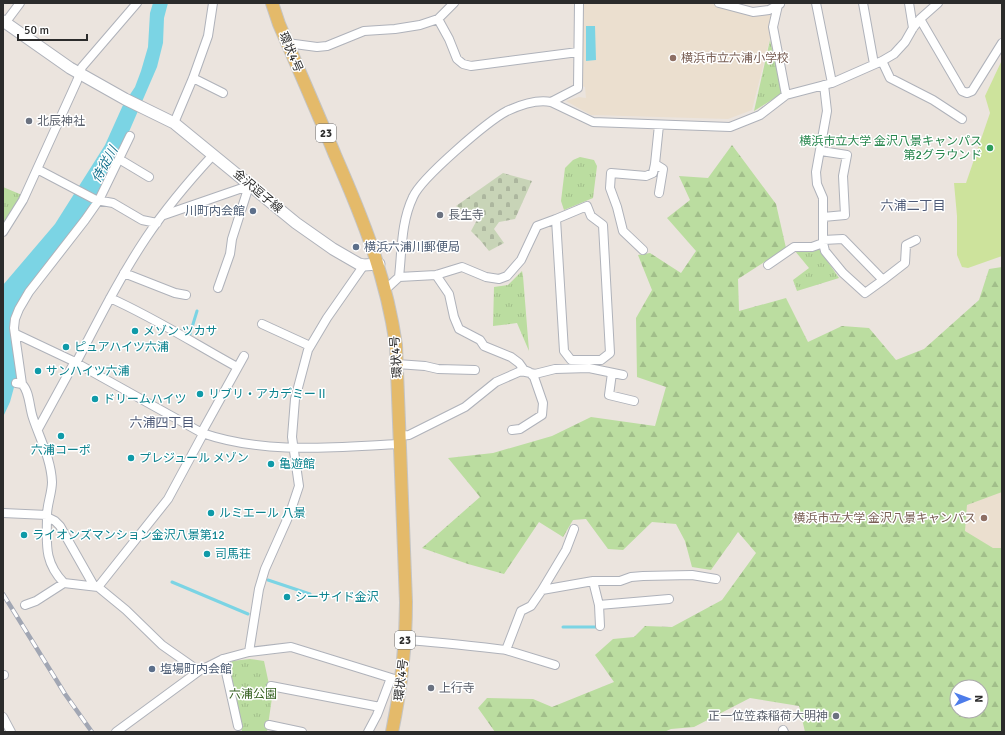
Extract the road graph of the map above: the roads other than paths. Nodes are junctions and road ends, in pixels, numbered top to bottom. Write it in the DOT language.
graph roads {
  1 [pos="20,3"];
  2 [pos="137,3"];
  3 [pos="213,3"];
  4 [pos="272,3"];
  5 [pos="454,3"];
  6 [pos="579,3"];
  7 [pos="719,3"];
  8 [pos="816,3"];
  9 [pos="863,3"];
  10 [pos="909,3"];
  11 [pos="938,3"];
  12 [pos="780,4"];
  13 [pos="438,19"];
  14 [pos="920,19"];
  15 [pos="4,22"];
  16 [pos="913,28"];
  17 [pos="287,43"];
  18 [pos="1002,43"];
  19 [pos="578,52"];
  20 [pos="882,61"];
  21 [pos="874,64"];
  22 [pos="80,74"];
  23 [pos="193,78"];
  24 [pos="828,84"];
  25 [pos="223,92"];
  26 [pos="786,95"];
  27 [pos="551,102"];
  28 [pos="962,120"];
  29 [pos="174,123"];
  30 [pos="659,125"];
  31 [pos="130,136"];
  32 [pos="821,151"];
  33 [pos="214,155"];
  34 [pos="119,160"];
  35 [pos="656,164"];
  36 [pos="37,169"];
  37 [pos="149,177"];
  38 [pos="251,185"];
  39 [pos="659,193"];
  40 [pos="97,200"];
  41 [pos="164,214"];
  42 [pos="823,217"];
  43 [pos="556,219"];
  44 [pos="157,223"];
  45 [pos="3,232"];
  46 [pos="916,240"];
  47 [pos="823,241"];
  48 [pos="643,250"];
  49 [pos="378,264"];
  50 [pos="364,265"];
  51 [pos="768,265"];
  52 [pos="124,273"];
  53 [pos="436,275"];
  54 [pos="399,278"];
  55 [pos="883,280"];
  56 [pos="218,288"];
  57 [pos="386,289"];
  58 [pos="186,295"];
  59 [pos="110,298"];
  60 [pos="262,324"];
  61 [pos="16,334"];
  62 [pos="310,346"];
  63 [pos="244,356"];
  64 [pos="75,363"];
  65 [pos="397,364"];
  66 [pos="238,367"];
  67 [pos="475,370"];
  68 [pos="529,372"];
  69 [pos="612,373"];
  70 [pos="623,375"];
  71 [pos="634,401"];
  72 [pos="38,429"];
  73 [pos="512,430"];
  74 [pos="202,433"];
  75 [pos="400,440"];
  76 [pos="294,448"];
  77 [pos="3,513"];
  78 [pos="47,516"];
  79 [pos="574,529"];
  80 [pos="716,578"];
  81 [pos="593,581"];
  82 [pos="64,583"];
  83 [pos="96,587"];
  84 [pos="542,590"];
  85 [pos="669,599"];
  86 [pos="25,605"];
  87 [pos="599,605"];
  88 [pos="600,626"];
  89 [pos="405,640"];
  90 [pos="506,650"];
  91 [pos="249,652"];
  92 [pos="223,659"];
  93 [pos="555,665"];
  94 [pos="199,671"];
  95 [pos="396,680"];
  96 [pos="271,686"];
  97 [pos="380,707"];
  98 [pos="3,717"];
  99 [pos="269,725"];
  100 [pos="238,726"];
  101 [pos="11,732"];
  102 [pos="116,732"];
  103 [pos="302,732"];
  104 [pos="368,732"];
  105 [pos="392,732"];
  1 -- 15 [label="street"];
  2 -- 22 [label="street"];
  3 -- 23 [label="street"];
  4 -- 17 [label="main road, 環状4号 / 23"];
  5 -- 13 [label="street"];
  6 -- 19 [label="street"];
  7 -- 12 [label="street"];
  8 -- 24 [label="street"];
  9 -- 21 [label="street"];
  10 -- 16 [label="street"];
  11 -- 14 [label="street"];
  12 -- 26 [label="street"];
  13 -- 17 [label="street"];
  13 -- 19 [label="street"];
  14 -- 16 [label="street"];
  14 -- 18 [label="street"];
  15 -- 22 [label="main road"];
  16 -- 20 [label="street"];
  17 -- 49 [label="main road, 環状4号 / 23"];
  19 -- 27 [label="street"];
  20 -- 21 [label="street"];
  20 -- 28 [label="street"];
  21 -- 24 [label="street"];
  22 -- 29 [label="main road, 金沢逗子線"];
  22 -- 36 [label="street"];
  23 -- 25 [label="street"];
  23 -- 29 [label="street"];
  24 -- 26 [label="street"];
  24 -- 32 [label="street"];
  26 -- 30 [label="street"];
  27 -- 30 [label="street"];
  27 -- 54 [label="street"];
  29 -- 33 [label="main road, 金沢逗子線"];
  30 -- 35 [label="street"];
  31 -- 34 [label="street"];
  32 -- 42 [label="street"];
  32 -- 42 [label="street"];
  33 -- 38 [label="main road, 金沢逗子線"];
  33 -- 41 [label="street"];
  34 -- 37 [label="street"];
  34 -- 40 [label="street"];
  35 -- 39 [label="street"];
  35 -- 48 [label="street"];
  36 -- 40 [label="street"];
  36 -- 45 [label="street"];
  38 -- 41 [label="street"];
  38 -- 50 [label="main road, 金沢逗子線"];
  38 -- 56 [label="street"];
  40 -- 44 [label="street"];
  40 -- 61 [label="street"];
  41 -- 44 [label="street"];
  42 -- 47 [label="street"];
  43 -- 43 [label="street"];
  43 -- 53 [label="street"];
  44 -- 52 [label="street"];
  46 -- 55 [label="street"];
  47 -- 51 [label="street"];
  47 -- 55 [label="street"];
  47 -- 55 [label="street"];
  49 -- 50 [label="main road, 金沢逗子線"];
  49 -- 57 [label="main road, 環状4号 / 23"];
  50 -- 62 [label="street"];
  52 -- 58 [label="street"];
  52 -- 59 [label="street"];
  53 -- 54 [label="street"];
  53 -- 68 [label="street"];
  54 -- 57 [label="street"];
  57 -- 65 [label="main road, 環状4号 / 23"];
  59 -- 64 [label="street"];
  59 -- 66 [label="street"];
  60 -- 62 [label="street"];
  61 -- 64 [label="street"];
  61 -- 72 [label="street"];
  62 -- 76 [label="street"];
  63 -- 66 [label="street"];
  64 -- 72 [label="street"];
  64 -- 74 [label="street"];
  65 -- 67 [label="street"];
  65 -- 75 [label="main road, 環状4号 / 23"];
  66 -- 74 [label="street"];
  68 -- 69 [label="street"];
  68 -- 73 [label="street"];
  68 -- 75 [label="street"];
  69 -- 70 [label="street"];
  69 -- 71 [label="street"];
  72 -- 78 [label="street"];
  74 -- 76 [label="street"];
  74 -- 83 [label="street"];
  75 -- 76 [label="street"];
  75 -- 89 [label="main road, 環状4号 / 23"];
  76 -- 91 [label="street"];
  77 -- 78 [label="street"];
  78 -- 82 [label="street"];
  78 -- 83 [label="street"];
  79 -- 84 [label="street"];
  80 -- 81 [label="street"];
  81 -- 84 [label="street"];
  81 -- 87 [label="street"];
  82 -- 83 [label="street"];
  82 -- 86 [label="street"];
  83 -- 94 [label="street"];
  84 -- 90 [label="street"];
  85 -- 87 [label="street"];
  87 -- 88 [label="street"];
  89 -- 90 [label="street"];
  89 -- 95 [label="main road, 環状4号 / 23"];
  90 -- 93 [label="street"];
  91 -- 92 [label="street"];
  91 -- 95 [label="street"];
  92 -- 94 [label="street"];
  92 -- 100 [label="street"];
  94 -- 102 [label="street"];
  95 -- 97 [label="street"];
  95 -- 105 [label="main road, 環状4号 / 23"];
  96 -- 97 [label="street"];
  97 -- 104 [label="street"];
  98 -- 101 [label="street"];
  99 -- 103 [label="street"];
}
